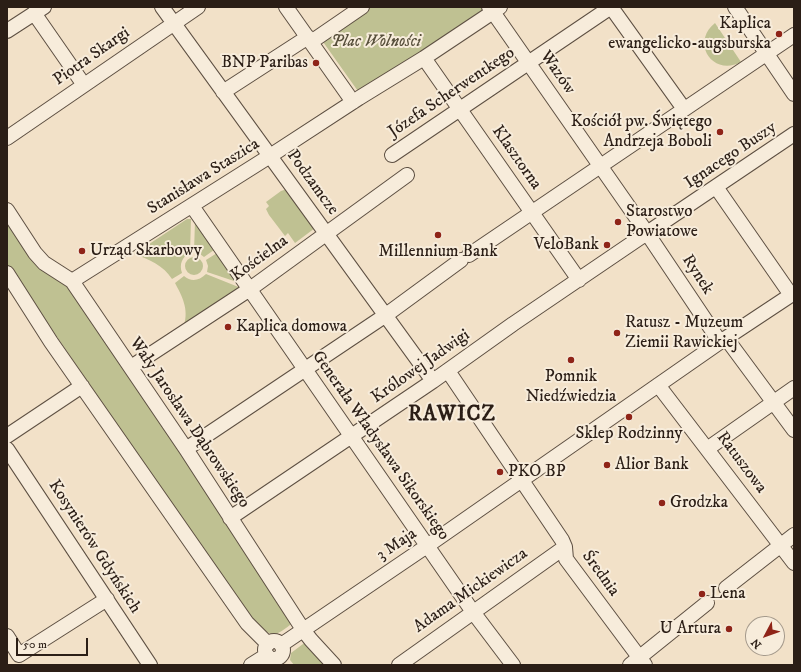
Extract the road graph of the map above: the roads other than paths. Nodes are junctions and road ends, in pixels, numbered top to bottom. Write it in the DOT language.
graph roads {
  1 [pos="162,7"];
  2 [pos="198,7"];
  3 [pos="286,7"];
  4 [pos="362,7"];
  5 [pos="611,7"];
  6 [pos="735,7"];
  7 [pos="494,9"];
  8 [pos="39,10"];
  9 [pos="174,23"];
  10 [pos="7,31"];
  11 [pos="794,35"];
  12 [pos="309,39"];
  13 [pos="766,54"];
  14 [pos="424,58"];
  15 [pos="528,63"];
  16 [pos="84,85"];
  17 [pos="223,92"];
  18 [pos="794,94"];
  19 [pos="353,102"];
  20 [pos="460,109"];
  21 [pos="684,109"];
  22 [pos="794,134"];
  23 [pos="7,138"];
  24 [pos="392,155"];
  25 [pos="270,156"];
  26 [pos="601,165"];
  27 [pos="406,175"];
  28 [pos="716,187"];
  29 [pos="192,206"];
  30 [pos="7,210"];
  31 [pos="532,211"];
  32 [pos="326,233"];
  33 [pos="648,233"];
  34 [pos="7,273"];
  35 [pos="579,280"];
  36 [pos="72,281"];
  37 [pos="250,289"];
  38 [pos="792,294"];
  39 [pos="386,315"];
  40 [pos="723,340"];
  41 [pos="130,367"];
  42 [pos="305,369"];
  43 [pos="448,371"];
  44 [pos="433,381"];
  45 [pos="658,385"];
  46 [pos="82,386"];
  47 [pos="794,388"];
  48 [pos="773,403"];
  49 [pos="794,430"];
  50 [pos="7,436"];
  51 [pos="352,437"];
  52 [pos="7,449"];
  53 [pos="186,449"];
  54 [pos="707,449"];
  55 [pos="522,480"];
  56 [pos="230,518"];
  57 [pos="794,535"];
  58 [pos="427,546"];
  59 [pos="780,546"];
  60 [pos="565,547"];
  61 [pos="794,563"];
  62 [pos="726,588"];
  63 [pos="107,599"];
  64 [pos="708,603"];
  65 [pos="473,612"];
  66 [pos="304,631"];
  67 [pos="7,636"];
  68 [pos="276,653"];
  69 [pos="638,663"];
  70 [pos="150,665"];
  71 [pos="251,665"];
  72 [pos="334,665"];
  73 [pos="399,665"];
  74 [pos="513,665"];
  1 -- 9 [label="street, Podzamcze"];
  2 -- 9 [label="street, Piotra Skargi"];
  3 -- 12 [label="street"];
  4 -- 12 [label="street"];
  5 -- 15 [label="street, Józefa Scherwentkego"];
  5 -- 21 [label="street"];
  6 -- 13 [label="street"];
  7 -- 14 [label="street"];
  7 -- 15 [label="street, Wazów"];
  8 -- 10 [label="street"];
  8 -- 16 [label="street"];
  9 -- 16 [label="street, Piotra Skargi"];
  9 -- 17 [label="street, Podzamcze"];
  11 -- 13 [label="street"];
  12 -- 17 [label="street"];
  12 -- 19 [label="street"];
  13 -- 18 [label="street"];
  13 -- 21 [label="street"];
  14 -- 19 [label="street"];
  14 -- 20 [label="street, Klasztorna"];
  15 -- 20 [label="street, Józefa Scherwentkego"];
  15 -- 26 [label="street, Wazów"];
  16 -- 23 [label="street, Piotra Skargi"];
  17 -- 25 [label="street, Podzamcze"];
  19 -- 25 [label="street, Stanisława Staszica"];
  20 -- 24 [label="street, Józefa Scherwentkego"];
  20 -- 31 [label="street, Klasztorna"];
  21 -- 26 [label="street"];
  22 -- 28 [label="street, Ignacego Buszy"];
  25 -- 29 [label="street, Stanisława Staszica"];
  25 -- 32 [label="street, Podzamcze"];
  26 -- 31 [label="street"];
  26 -- 33 [label="street, Wazów"];
  27 -- 32 [label="street, Kościelna"];
  28 -- 33 [label="street, Ignacego Buszy"];
  28 -- 38 [label="street"];
  29 -- 36 [label="street, Stanisława Staszica"];
  29 -- 37 [label="street, Generała Władysława Sikorskiego"];
  30 -- 36 [label="street, Wały Jarosława Dąbrowskiego"];
  31 -- 35 [label="street, Klasztorna"];
  31 -- 39 [label="street"];
  32 -- 37 [label="street, Kościelna"];
  32 -- 39 [label="street, Podzamcze"];
  33 -- 35 [label="street"];
  33 -- 40 [label="street, Rynek"];
  34 -- 46 [label="street"];
  35 -- 43 [label="street, Królowej Jadwigi"];
  36 -- 41 [label="street, Wały Jarosława Dąbrowskiego"];
  37 -- 41 [label="street, Kościelna"];
  37 -- 42 [label="street, Generała Władysława Sikorskiego"];
  38 -- 40 [label="street"];
  39 -- 42 [label="street"];
  39 -- 44 [label="street, Podzamcze"];
  40 -- 45 [label="street"];
  40 -- 48 [label="street, Rynek"];
  41 -- 53 [label="street, Wały Jarosława Dąbrowskiego"];
  42 -- 51 [label="street, Generała Władysława Sikorskiego"];
  42 -- 53 [label="street"];
  43 -- 44 [label="street, Królowej Jadwigi"];
  43 -- 55 [label="street, Średnia"];
  44 -- 51 [label="street, Królowej Jadwigi"];
  45 -- 54 [label="street, Ratuszowa"];
  45 -- 55 [label="street, 3 Maja"];
  46 -- 50 [label="street"];
  46 -- 68 [label="street"];
  47 -- 48 [label="street"];
  48 -- 49 [label="street, Rynek"];
  48 -- 54 [label="street"];
  51 -- 56 [label="street, Królowej Jadwigi"];
  51 -- 58 [label="street, Generała Władysława Sikorskiego"];
  52 -- 63 [label="street, Kosynierów Gdyńskich"];
  53 -- 56 [label="street, Wały Jarosława Dąbrowskiego"];
  54 -- 59 [label="street, Ratuszowa"];
  55 -- 58 [label="street, 3 Maja"];
  55 -- 60 [label="street, Średnia"];
  56 -- 66 [label="street, Wały Jarosława Dąbrowskiego"];
  57 -- 59 [label="street"];
  58 -- 65 [label="street, Generała Władysława Sikorskiego"];
  58 -- 66 [label="street, 3 Maja"];
  59 -- 61 [label="street, Ratuszowa"];
  59 -- 62 [label="street"];
  60 -- 65 [label="street, Adama Mickiewicza"];
  60 -- 69 [label="street, Średnia"];
  63 -- 67 [label="street"];
  63 -- 70 [label="street, Kosynierów Gdyńskich"];
  64 -- 69 [label="street"];
  65 -- 73 [label="street, Adama Mickiewicza"];
  65 -- 74 [label="street, Generała Władysława Sikorskiego"];
  66 -- 68 [label="street, 3 Maja"];
  66 -- 72 [label="street, Wały Jarosława Dąbrowskiego"];
  68 -- 71 [label="street, 3 Maja"];
}
